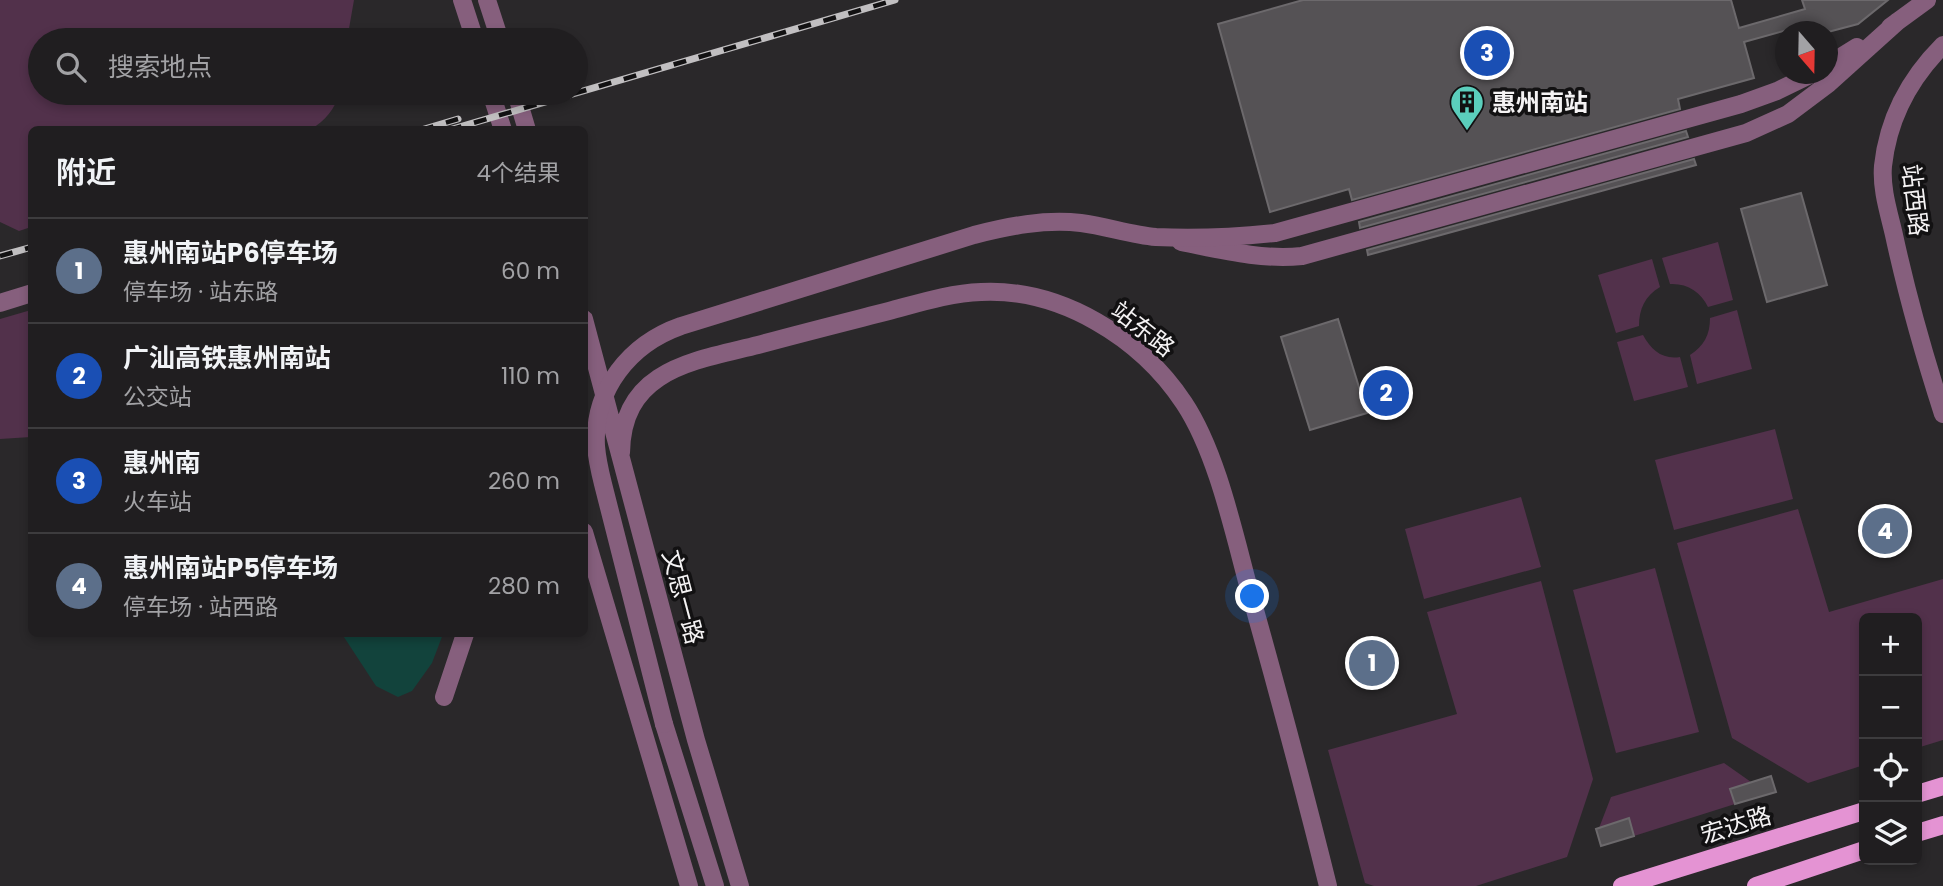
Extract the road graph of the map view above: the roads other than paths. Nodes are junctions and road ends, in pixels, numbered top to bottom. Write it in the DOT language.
graph roads {
  1 [pos="462,0"];
  2 [pos="487,0"];
  3 [pos="1927,0"];
  4 [pos="1898,21"];
  5 [pos="471,28"];
  6 [pos="495,28"];
  7 [pos="1943,45"];
  8 [pos="1838,59"];
  9 [pos="1791,84"];
  10 [pos="495,105"];
  11 [pos="520,105"];
  12 [pos="502,126"];
  13 [pos="526,126"];
  14 [pos="1154,237"];
  15 [pos="28,294"];
  16 [pos="0,303"];
  17 [pos="588,333"];
  18 [pos="1943,414"];
  19 [pos="621,453"];
  20 [pos="588,545"];
  21 [pos="464,637"];
  22 [pos="444,698"];
  23 [pos="1943,786"];
  24 [pos="1922,792"];
  25 [pos="1859,813"];
  26 [pos="1943,825"];
  27 [pos="1922,831"];
  28 [pos="1859,852"];
  29 [pos="689,886"];
  30 [pos="716,886"];
  31 [pos="740,886"];
  32 [pos="1328,886"];
  33 [pos="1622,886"];
  34 [pos="1756,886"];
  1 -- 5 [label="street"];
  2 -- 6 [label="street"];
  3 -- 4 [label="street"];
  4 -- 8 [label="street"];
  4 -- 14 [label="street, bridge"];
  7 -- 18 [label="street, 站西路"];
  9 -- 14 [label="street, bridge"];
  10 -- 12 [label="street"];
  11 -- 13 [label="street"];
  14 -- 30 [label="street, bridge"];
  15 -- 16 [label="street"];
  17 -- 19 [label="street, 文思一路"];
  19 -- 31 [label="street, 文思一路"];
  19 -- 32 [label="street, 站东路"];
  20 -- 29 [label="street"];
  21 -- 22 [label="street"];
  23 -- 24 [label="main road"];
  25 -- 33 [label="main road, 宏达路"];
  26 -- 27 [label="main road"];
  28 -- 34 [label="main road"];
}
